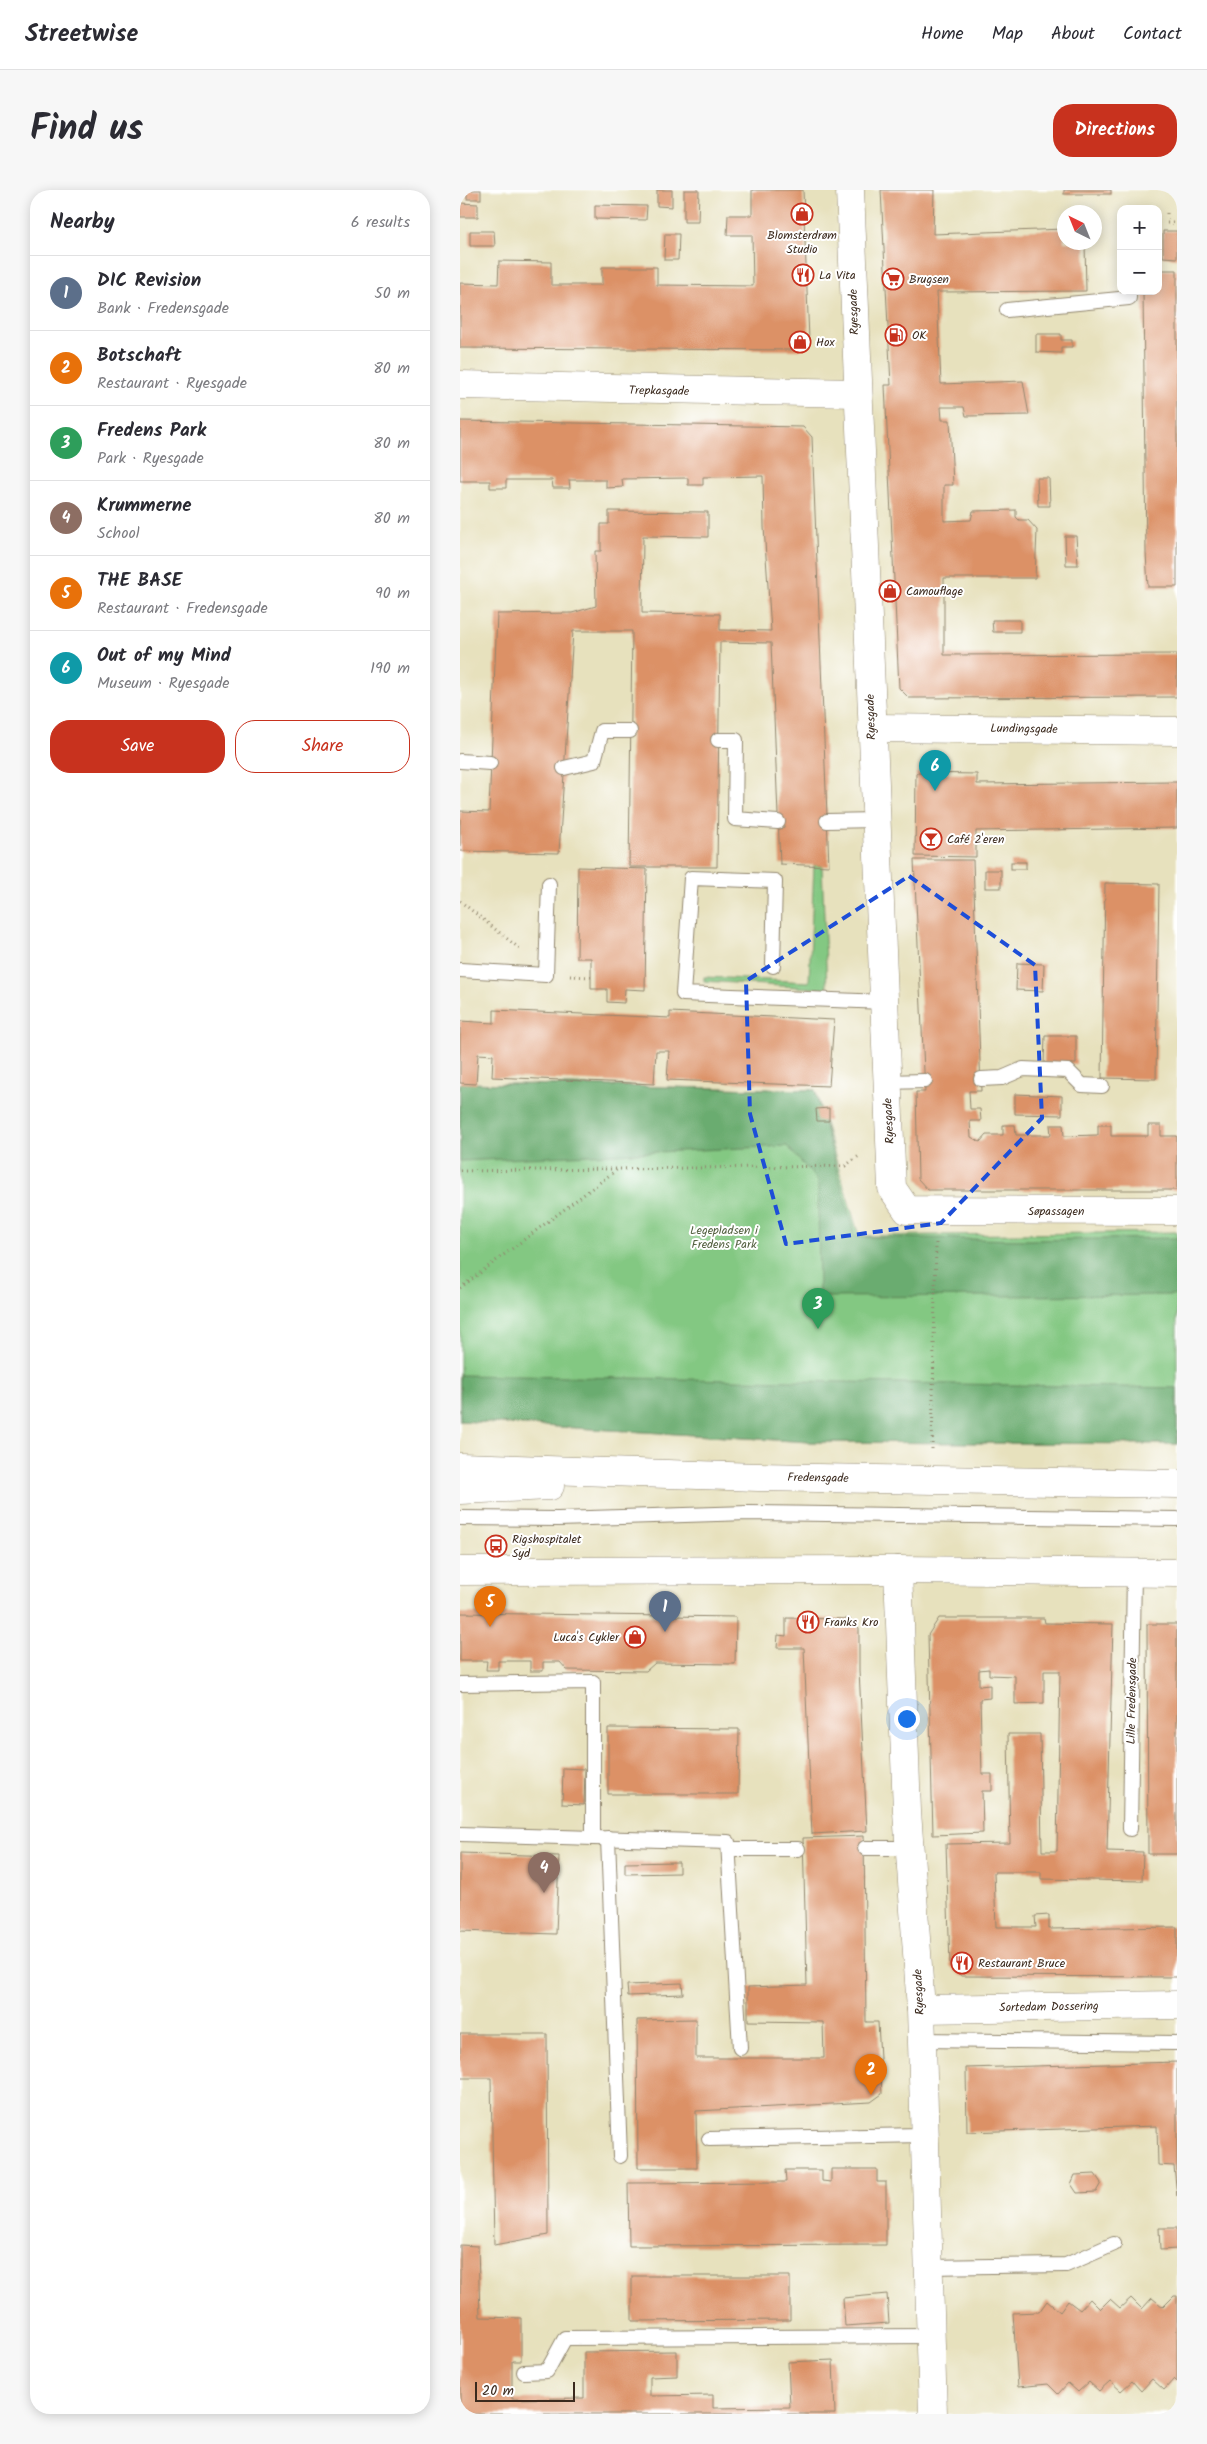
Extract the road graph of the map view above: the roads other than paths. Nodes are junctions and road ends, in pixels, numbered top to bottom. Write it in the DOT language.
graph roads {
  1 [pos="850,190"];
  2 [pos="1129,295"];
  3 [pos="1007,310"];
  4 [pos="460,385"];
  5 [pos="857,393"];
  6 [pos="872,728"];
  7 [pos="1177,730"];
  8 [pos="630,731"];
  9 [pos="718,740"];
  10 [pos="460,761"];
  11 [pos="490,763"];
  12 [pos="564,768"];
  13 [pos="876,820"];
  14 [pos="827,821"];
  15 [pos="778,822"];
  16 [pos="549,884"];
  17 [pos="773,966"];
  18 [pos="460,970"];
  19 [pos="884,1002"];
  20 [pos="980,1079"];
  21 [pos="925,1081"];
  22 [pos="887,1082"];
  23 [pos="1102,1086"];
  24 [pos="935,1210"];
  25 [pos="1177,1212"];
  26 [pos="460,1467"];
  27 [pos="758,1477"];
  28 [pos="1177,1484"];
  29 [pos="460,1490"];
  30 [pos="460,1518"];
  31 [pos="1177,1519"];
  32 [pos="898,1570"];
  33 [pos="460,1571"];
  34 [pos="1134,1572"];
  35 [pos="1177,1573"];
  36 [pos="460,1684"];
  37 [pos="1130,1829"];
  38 [pos="460,1834"];
  39 [pos="593,1838"];
  40 [pos="608,1838"];
  41 [pos="865,1848"];
  42 [pos="910,1848"];
  43 [pos="728,1849"];
  44 [pos="798,1849"];
  45 [pos="1177,2005"];
  46 [pos="920,2010"];
  47 [pos="921,2040"];
  48 [pos="1177,2043"];
  49 [pos="740,2048"];
  50 [pos="924,2135"];
  51 [pos="709,2139"];
  52 [pos="620,2156"];
  53 [pos="1114,2244"];
  54 [pos="928,2267"];
  55 [pos="931,2336"];
  56 [pos="524,2372"];
  57 [pos="933,2414"];
  1 -- 5 [label="street, Ryesgade"];
  2 -- 3 [label="lane"];
  4 -- 5 [label="street, Trepkasgade"];
  5 -- 6 [label="street, Ryesgade"];
  6 -- 7 [label="street, Lundingsgade"];
  6 -- 13 [label="street, Ryesgade"];
  8 -- 12 [label="lane"];
  9 -- 15 [label="lane"];
  10 -- 11 [label="lane"];
  13 -- 14 [label="lane"];
  13 -- 19 [label="street, Ryesgade"];
  16 -- 18 [label="lane"];
  17 -- 19 [label="lane"];
  19 -- 22 [label="street, Ryesgade"];
  20 -- 23 [label="lane"];
  21 -- 22 [label="lane"];
  22 -- 24 [label="street, Ryesgade"];
  24 -- 25 [label="street, Søpassagen"];
  26 -- 27 [label="street, Fredensgade"];
  27 -- 28 [label="street, Fredensgade"];
  27 -- 29 [label="street"];
  30 -- 31 [label="lane"];
  32 -- 33 [label="street"];
  32 -- 34 [label="street"];
  32 -- 42 [label="street, Ryesgade"];
  34 -- 35 [label="street"];
  34 -- 37 [label="lane, Lille Fredensgade"];
  36 -- 39 [label="lane"];
  38 -- 39 [label="lane"];
  39 -- 40 [label="lane"];
  40 -- 43 [label="lane"];
  40 -- 52 [label="lane"];
  41 -- 42 [label="lane"];
  42 -- 46 [label="street, Ryesgade"];
  43 -- 44 [label="lane"];
  43 -- 49 [label="lane"];
  45 -- 46 [label="street, Sortedam Dossering"];
  46 -- 47 [label="street, Ryesgade"];
  47 -- 48 [label="lane"];
  47 -- 50 [label="street, Ryesgade"];
  50 -- 51 [label="lane"];
  50 -- 54 [label="street, Ryesgade"];
  53 -- 54 [label="lane"];
  54 -- 55 [label="street, Ryesgade"];
  55 -- 56 [label="lane"];
  55 -- 57 [label="street, Ryesgade"];
}
